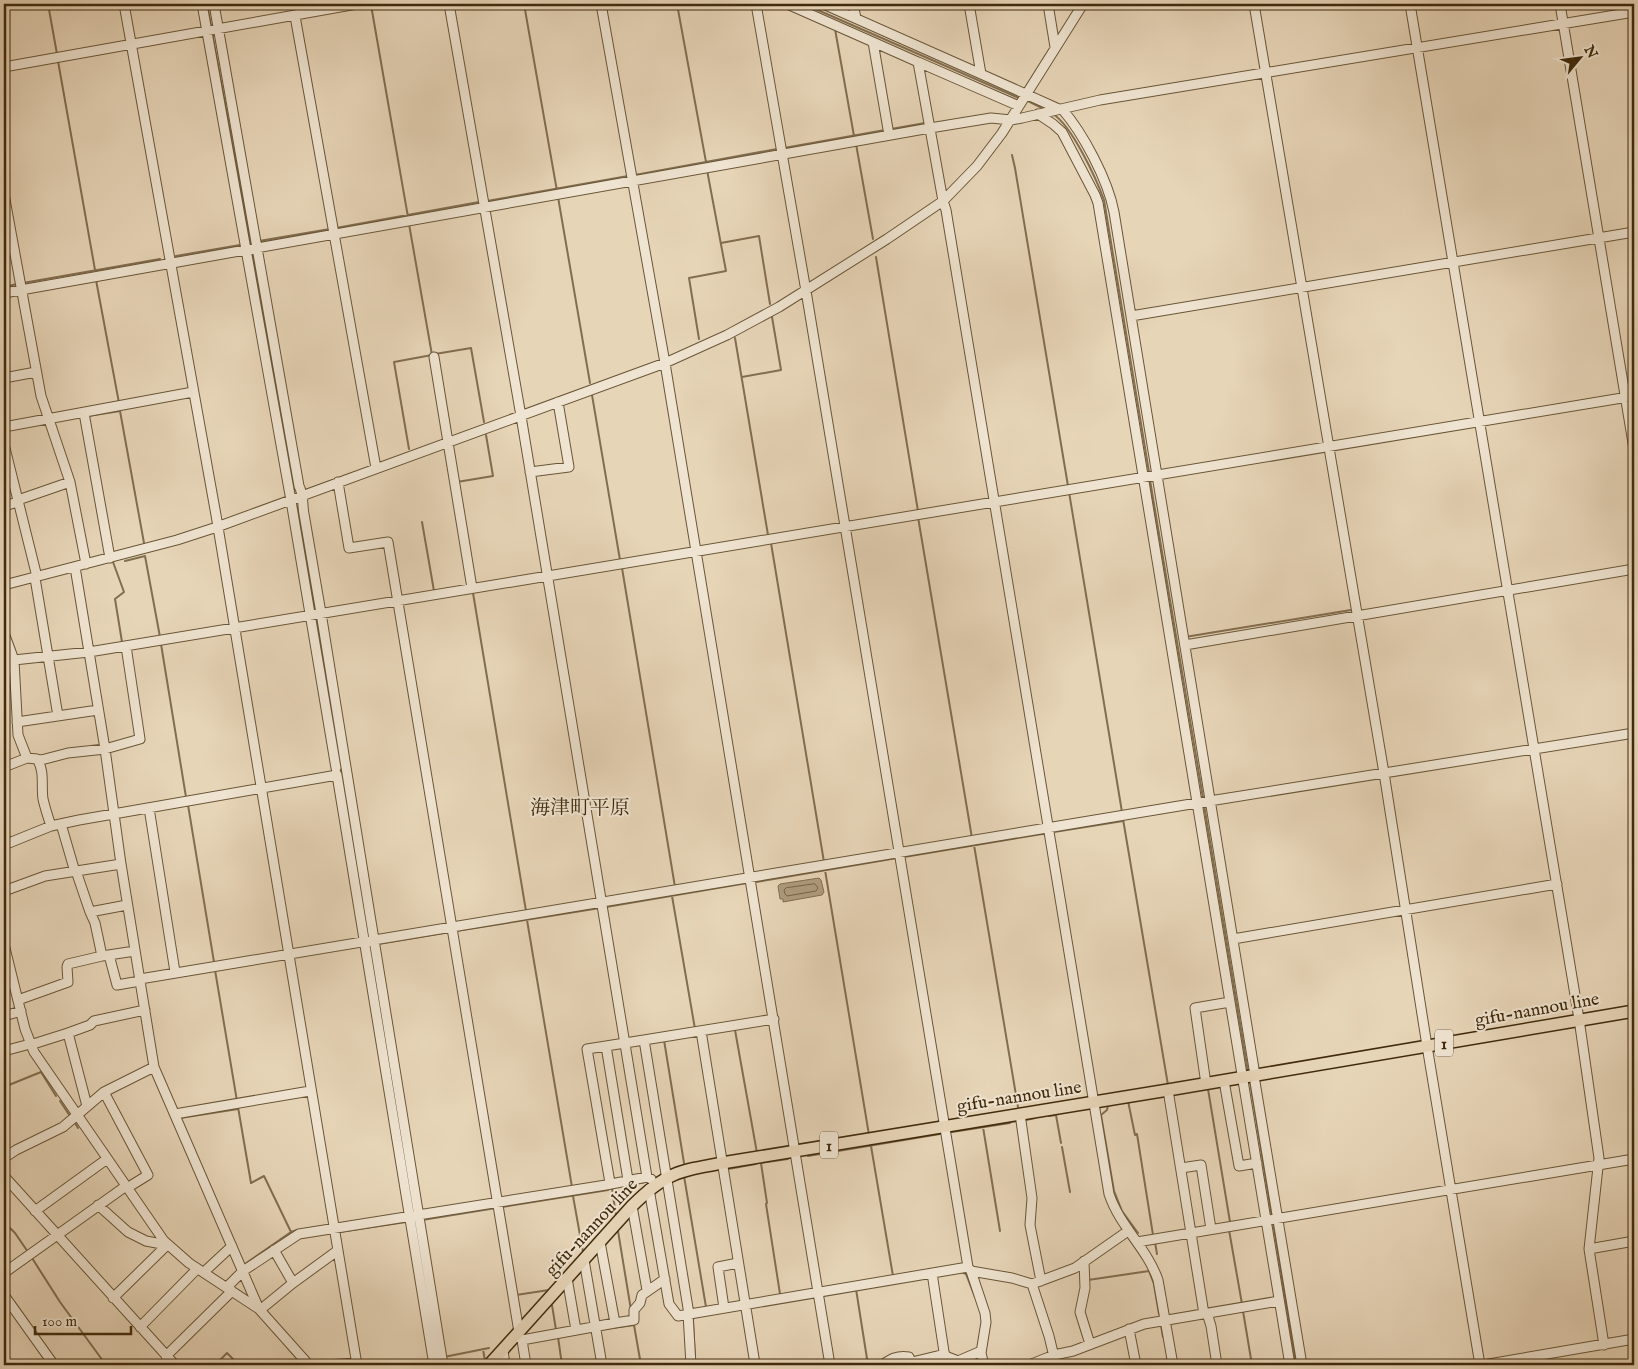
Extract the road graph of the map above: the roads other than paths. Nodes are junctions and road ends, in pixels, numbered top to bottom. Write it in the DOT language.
graph roads {
  1 [pos="124,4"];
  2 [pos="202,4"];
  3 [pos="214,4"];
  4 [pos="358,4"];
  5 [pos="449,4"];
  6 [pos="601,4"];
  7 [pos="756,4"];
  8 [pos="787,4"];
  9 [pos="823,4"];
  10 [pos="854,4"];
  11 [pos="969,4"];
  12 [pos="1048,4"];
  13 [pos="1083,4"];
  14 [pos="1254,4"];
  15 [pos="1410,4"];
  16 [pos="1560,4"];
  17 [pos="1634,12"];
  18 [pos="295,16"];
  19 [pos="856,18"];
  20 [pos="1563,24"];
  21 [pos="212,30"];
  22 [pos="873,42"];
  23 [pos="131,45"];
  24 [pos="1055,47"];
  25 [pos="1418,48"];
  26 [pos="918,62"];
  27 [pos="4,67"];
  28 [pos="982,74"];
  29 [pos="1266,74"];
  30 [pos="1023,99"];
  31 [pos="1060,109"];
  32 [pos="1042,113"];
  33 [pos="1011,120"];
  34 [pos="930,128"];
  35 [pos="890,135"];
  36 [pos="782,154"];
  37 [pos="632,181"];
  38 [pos="4,194"];
  39 [pos="943,200"];
  40 [pos="483,207"];
  41 [pos="1634,232"];
  42 [pos="334,234"];
  43 [pos="1599,238"];
  44 [pos="8,247"];
  45 [pos="252,249"];
  46 [pos="1454,263"];
  47 [pos="170,264"];
  48 [pos="1302,289"];
  49 [pos="21,290"];
  50 [pos="806,291"];
  51 [pos="4,293"];
  52 [pos="1131,316"];
  53 [pos="434,357"];
  54 [pos="665,363"];
  55 [pos="36,372"];
  56 [pos="4,378"];
  57 [pos="193,392"];
  58 [pos="1630,397"];
  59 [pos="558,402"];
  60 [pos="84,413"];
  61 [pos="521,416"];
  62 [pos="49,419"];
  63 [pos="1480,422"];
  64 [pos="4,427"];
  65 [pos="448,442"];
  66 [pos="4,444"];
  67 [pos="1328,446"];
  68 [pos="1634,449"];
  69 [pos="376,468"];
  70 [pos="530,472"];
  71 [pos="1150,476"];
  72 [pos="70,482"];
  73 [pos="338,482"];
  74 [pos="297,497"];
  75 [pos="18,501"];
  76 [pos="994,502"];
  77 [pos="4,506"];
  78 [pos="845,526"];
  79 [pos="217,527"];
  80 [pos="696,551"];
  81 [pos="110,558"];
  82 [pos="86,564"];
  83 [pos="75,567"];
  84 [pos="1634,569"];
  85 [pos="547,575"];
  86 [pos="36,577"];
  87 [pos="4,585"];
  88 [pos="472,588"];
  89 [pos="1508,590"];
  90 [pos="398,600"];
  91 [pos="318,616"];
  92 [pos="1358,616"];
  93 [pos="234,627"];
  94 [pos="4,633"];
  95 [pos="1184,640"];
  96 [pos="126,646"];
  97 [pos="89,652"];
  98 [pos="48,658"];
  99 [pos="10,660"];
  100 [pos="98,710"];
  101 [pos="58,716"];
  102 [pos="17,722"];
  103 [pos="1634,733"];
  104 [pos="105,748"];
  105 [pos="1535,749"];
  106 [pos="26,758"];
  107 [pos="37,759"];
  108 [pos="4,767"];
  109 [pos="336,772"];
  110 [pos="1384,774"];
  111 [pos="260,786"];
  112 [pos="1204,802"];
  113 [pos="148,808"];
  114 [pos="114,810"];
  115 [pos="50,823"];
  116 [pos="61,824"];
  117 [pos="1048,828"];
  118 [pos="4,845"];
  119 [pos="899,852"];
  120 [pos="120,864"];
  121 [pos="76,872"];
  122 [pos="750,877"];
  123 [pos="1557,884"];
  124 [pos="4,891"];
  125 [pos="601,902"];
  126 [pos="127,905"];
  127 [pos="1404,910"];
  128 [pos="90,912"];
  129 [pos="451,926"];
  130 [pos="1233,939"];
  131 [pos="369,940"];
  132 [pos="4,944"];
  133 [pos="135,951"];
  134 [pos="288,953"];
  135 [pos="106,955"];
  136 [pos="175,972"];
  137 [pos="140,980"];
  138 [pos="18,1000"];
  139 [pos="1230,1002"];
  140 [pos="145,1010"];
  141 [pos="21,1011"];
  142 [pos="1634,1011"];
  143 [pos="4,1016"];
  144 [pos="774,1019"];
  145 [pos="1579,1019"];
  146 [pos="701,1031"];
  147 [pos="68,1033"];
  148 [pos="644,1040"];
  149 [pos="624,1043"];
  150 [pos="30,1044"];
  151 [pos="606,1046"];
  152 [pos="1426,1046"];
  153 [pos="4,1051"];
  154 [pos="154,1067"];
  155 [pos="1251,1076"];
  156 [pos="1224,1081"];
  157 [pos="1206,1084"];
  158 [pos="1168,1090"];
  159 [pos="310,1091"];
  160 [pos="104,1092"];
  161 [pos="1093,1102"];
  162 [pos="87,1106"];
  163 [pos="175,1114"];
  164 [pos="1020,1114"];
  165 [pos="76,1115"];
  166 [pos="945,1126"];
  167 [pos="796,1151"];
  168 [pos="4,1158"];
  169 [pos="1634,1158"];
  170 [pos="107,1159"];
  171 [pos="722,1162"];
  172 [pos="1257,1163"];
  173 [pos="1599,1165"];
  174 [pos="1181,1168"];
  175 [pos="4,1176"];
  176 [pos="628,1180"];
  177 [pos="655,1181"];
  178 [pos="610,1184"];
  179 [pos="126,1187"];
  180 [pos="1451,1189"];
  181 [pos="498,1203"];
  182 [pos="98,1206"];
  183 [pos="632,1206"];
  184 [pos="35,1211"];
  185 [pos="414,1216"];
  186 [pos="1272,1219"];
  187 [pos="334,1228"];
  188 [pos="1211,1229"];
  189 [pos="1128,1231"];
  190 [pos="1191,1232"];
  191 [pos="57,1235"];
  192 [pos="1634,1241"];
  193 [pos="600,1242"];
  194 [pos="1137,1242"];
  195 [pos="167,1245"];
  196 [pos="232,1246"];
  197 [pos="1589,1249"];
  198 [pos="274,1250"];
  199 [pos="337,1250"];
  200 [pos="584,1260"];
  201 [pos="1084,1261"];
  202 [pos="738,1264"];
  203 [pos="969,1269"];
  204 [pos="200,1270"];
  205 [pos="242,1271"];
  206 [pos="4,1273"];
  207 [pos="932,1273"];
  208 [pos="567,1278"];
  209 [pos="665,1279"];
  210 [pos="1041,1281"];
  211 [pos="293,1283"];
  212 [pos="1032,1284"];
  213 [pos="230,1289"];
  214 [pos="647,1290"];
  215 [pos="819,1292"];
  216 [pos="4,1295"];
  217 [pos="114,1298"];
  218 [pos="1279,1301"];
  219 [pos="745,1304"];
  220 [pos="724,1308"];
  221 [pos="260,1309"];
  222 [pos="689,1314"];
  223 [pos="1206,1314"];
  224 [pos="1165,1321"];
  225 [pos="615,1324"];
  226 [pos="140,1327"];
  227 [pos="596,1327"];
  228 [pos="1129,1329"];
  229 [pos="576,1330"];
  230 [pos="519,1336"];
  231 [pos="1634,1339"];
  232 [pos="1090,1344"];
  233 [pos="1604,1344"];
  234 [pos="503,1350"];
  235 [pos="981,1353"];
  236 [pos="166,1356"];
  237 [pos="1054,1356"];
  238 [pos="945,1359"];
  239 [pos="357,1364"];
  240 [pos="912,1364"];
  241 [pos="54,1365"];
  242 [pos="174,1365"];
  243 [pos="309,1365"];
  244 [pos="327,1365"];
  245 [pos="434,1365"];
  246 [pos="443,1365"];
  247 [pos="489,1365"];
  248 [pos="506,1365"];
  249 [pos="526,1365"];
  250 [pos="602,1365"];
  251 [pos="691,1365"];
  252 [pos="753,1365"];
  253 [pos="830,1365"];
  254 [pos="882,1365"];
  255 [pos="984,1365"];
  256 [pos="1029,1365"];
  257 [pos="1056,1365"];
  258 [pos="1136,1365"];
  259 [pos="1173,1365"];
  260 [pos="1217,1365"];
  261 [pos="1290,1365"];
  262 [pos="1302,1365"];
  263 [pos="1482,1365"];
  1 -- 23 [label="street"];
  2 -- 21 [label="street"];
  3 -- 21 [label="street"];
  4 -- 18 [label="street"];
  5 -- 40 [label="street"];
  6 -- 37 [label="street"];
  7 -- 36 [label="street"];
  8 -- 22 [label="street"];
  9 -- 19 [label="street"];
  10 -- 19 [label="street"];
  11 -- 28 [label="street"];
  12 -- 24 [label="street"];
  13 -- 24 [label="street"];
  14 -- 29 [label="street"];
  15 -- 25 [label="street"];
  16 -- 20 [label="street"];
  17 -- 20 [label="street"];
  18 -- 21 [label="street"];
  18 -- 42 [label="street"];
  19 -- 28 [label="street"];
  20 -- 25 [label="street"];
  20 -- 43 [label="street"];
  21 -- 23 [label="street"];
  21 -- 45 [label="street"];
  22 -- 26 [label="street"];
  22 -- 35 [label="street"];
  23 -- 27 [label="street"];
  23 -- 47 [label="street"];
  24 -- 30 [label="street"];
  25 -- 29 [label="street"];
  25 -- 46 [label="street"];
  26 -- 30 [label="street"];
  26 -- 34 [label="street"];
  28 -- 30 [label="street"];
  29 -- 31 [label="street"];
  29 -- 48 [label="street"];
  30 -- 31 [label="street"];
  30 -- 33 [label="street"];
  31 -- 32 [label="street"];
  31 -- 52 [label="street"];
  32 -- 33 [label="street"];
  32 -- 71 [label="street"];
  33 -- 34 [label="street"];
  33 -- 39 [label="street"];
  34 -- 35 [label="street"];
  34 -- 39 [label="street"];
  35 -- 36 [label="street"];
  36 -- 37 [label="street"];
  36 -- 50 [label="street"];
  37 -- 40 [label="street"];
  37 -- 54 [label="street"];
  38 -- 44 [label="street"];
  39 -- 50 [label="street"];
  39 -- 76 [label="street"];
  40 -- 42 [label="street"];
  40 -- 61 [label="street"];
  41 -- 43 [label="street"];
  42 -- 45 [label="street"];
  42 -- 69 [label="street"];
  43 -- 46 [label="street"];
  43 -- 58 [label="street"];
  44 -- 49 [label="street"];
  45 -- 47 [label="street"];
  45 -- 74 [label="street"];
  45 -- 74 [label="street"];
  46 -- 48 [label="street"];
  46 -- 63 [label="street"];
  47 -- 49 [label="street"];
  47 -- 57 [label="street"];
  48 -- 52 [label="street"];
  48 -- 67 [label="street"];
  49 -- 51 [label="street"];
  49 -- 55 [label="street"];
  50 -- 54 [label="street"];
  50 -- 78 [label="street"];
  52 -- 71 [label="street"];
  53 -- 65 [label="street"];
  54 -- 59 [label="street"];
  54 -- 80 [label="street"];
  55 -- 56 [label="street"];
  55 -- 62 [label="street"];
  57 -- 60 [label="street"];
  57 -- 79 [label="street"];
  58 -- 63 [label="street"];
  58 -- 68 [label="street"];
  59 -- 61 [label="street"];
  59 -- 70 [label="street"];
  60 -- 62 [label="street"];
  60 -- 81 [label="street"];
  61 -- 65 [label="street"];
  61 -- 70 [label="street"];
  62 -- 64 [label="street"];
  62 -- 72 [label="street"];
  63 -- 67 [label="street"];
  63 -- 89 [label="street"];
  65 -- 69 [label="street"];
  65 -- 88 [label="street"];
  66 -- 75 [label="street"];
  67 -- 71 [label="street"];
  67 -- 92 [label="street"];
  69 -- 73 [label="street"];
  70 -- 85 [label="street"];
  71 -- 76 [label="street"];
  71 -- 95 [label="street"];
  71 -- 112 [label="street"];
  72 -- 75 [label="street"];
  72 -- 82 [label="street"];
  73 -- 74 [label="street"];
  73 -- 90 [label="street"];
  74 -- 79 [label="street"];
  74 -- 91 [label="street"];
  74 -- 91 [label="street"];
  75 -- 77 [label="street"];
  75 -- 86 [label="street"];
  76 -- 78 [label="street"];
  76 -- 117 [label="street"];
  78 -- 80 [label="street"];
  78 -- 119 [label="street"];
  79 -- 81 [label="street"];
  79 -- 93 [label="street"];
  80 -- 85 [label="street"];
  80 -- 122 [label="street"];
  81 -- 82 [label="street"];
  82 -- 83 [label="street"];
  83 -- 86 [label="street"];
  83 -- 97 [label="street"];
  84 -- 89 [label="street"];
  85 -- 88 [label="street"];
  85 -- 125 [label="street"];
  86 -- 87 [label="street"];
  86 -- 98 [label="street"];
  88 -- 90 [label="street"];
  89 -- 92 [label="street"];
  89 -- 105 [label="street"];
  90 -- 91 [label="street"];
  90 -- 129 [label="street"];
  91 -- 93 [label="street"];
  91 -- 109 [label="street"];
  91 -- 131 [label="street"];
  92 -- 95 [label="street"];
  92 -- 110 [label="street"];
  93 -- 96 [label="street"];
  93 -- 111 [label="street"];
  94 -- 99 [label="street"];
  95 -- 112 [label="street"];
  96 -- 97 [label="street"];
  96 -- 104 [label="street"];
  97 -- 98 [label="street"];
  97 -- 100 [label="street"];
  98 -- 99 [label="street"];
  98 -- 101 [label="street"];
  99 -- 102 [label="street"];
  100 -- 101 [label="street"];
  100 -- 104 [label="street"];
  101 -- 102 [label="street"];
  102 -- 106 [label="street"];
  103 -- 105 [label="street"];
  104 -- 107 [label="street"];
  104 -- 114 [label="street"];
  105 -- 110 [label="street"];
  105 -- 123 [label="street"];
  106 -- 107 [label="street"];
  106 -- 108 [label="street"];
  107 -- 115 [label="street"];
  109 -- 111 [label="street"];
  109 -- 131 [label="street"];
  110 -- 112 [label="street"];
  110 -- 127 [label="street"];
  111 -- 113 [label="street"];
  111 -- 134 [label="street"];
  112 -- 117 [label="street"];
  112 -- 130 [label="street"];
  112 -- 139 [label="street"];
  113 -- 114 [label="street"];
  113 -- 136 [label="street"];
  114 -- 116 [label="street"];
  114 -- 120 [label="street"];
  115 -- 116 [label="street"];
  115 -- 118 [label="street"];
  116 -- 121 [label="street"];
  117 -- 119 [label="street"];
  117 -- 161 [label="street"];
  119 -- 122 [label="street"];
  119 -- 166 [label="street"];
  120 -- 121 [label="street"];
  120 -- 126 [label="street"];
  121 -- 124 [label="street"];
  121 -- 128 [label="street"];
  122 -- 125 [label="street"];
  122 -- 144 [label="street"];
  123 -- 127 [label="street"];
  123 -- 145 [label="street"];
  125 -- 129 [label="street"];
  125 -- 149 [label="street"];
  126 -- 128 [label="street"];
  126 -- 133 [label="street"];
  127 -- 130 [label="street"];
  127 -- 152 [label="street"];
  128 -- 135 [label="street"];
  129 -- 131 [label="street"];
  129 -- 181 [label="street"];
  130 -- 155 [label="street"];
  131 -- 134 [label="street"];
  131 -- 185 [label="street"];
  132 -- 138 [label="street"];
  133 -- 135 [label="street"];
  133 -- 137 [label="street"];
  134 -- 136 [label="street"];
  134 -- 159 [label="street"];
  135 -- 137 [label="street"];
  135 -- 138 [label="street"];
  136 -- 137 [label="street"];
  137 -- 140 [label="street"];
  138 -- 141 [label="street"];
  139 -- 155 [label="street"];
  139 -- 157 [label="street"];
  140 -- 147 [label="street"];
  140 -- 154 [label="street"];
  141 -- 143 [label="street"];
  141 -- 150 [label="street"];
  142 -- 145 [label="main road, gifu-nannou line / 1"];
  144 -- 146 [label="street"];
  144 -- 167 [label="street"];
  145 -- 152 [label="main road, gifu-nannou line / 1"];
  145 -- 173 [label="street"];
  146 -- 148 [label="street"];
  146 -- 171 [label="street"];
  147 -- 150 [label="street"];
  147 -- 162 [label="street"];
  148 -- 149 [label="street"];
  148 -- 177 [label="street"];
  149 -- 151 [label="street"];
  149 -- 177 [label="street"];
  150 -- 153 [label="street"];
  150 -- 165 [label="street"];
  151 -- 176 [label="street"];
  151 -- 178 [label="street"];
  152 -- 155 [label="main road, gifu-nannou line / 1"];
  152 -- 180 [label="street"];
  154 -- 160 [label="street"];
  154 -- 163 [label="street"];
  155 -- 156 [label="main road, gifu-nannou line / 1"];
  155 -- 172 [label="street"];
  155 -- 186 [label="street"];
  156 -- 157 [label="main road, gifu-nannou line / 1"];
  156 -- 172 [label="street"];
  157 -- 158 [label="main road, gifu-nannou line / 1"];
  158 -- 161 [label="main road, gifu-nannou line / 1"];
  158 -- 174 [label="street"];
  159 -- 163 [label="street"];
  159 -- 187 [label="street"];
  160 -- 162 [label="street"];
  160 -- 179 [label="street"];
  161 -- 164 [label="main road, gifu-nannou line / 1"];
  161 -- 189 [label="street"];
  162 -- 165 [label="street"];
  163 -- 196 [label="street"];
  164 -- 166 [label="main road, gifu-nannou line / 1"];
  164 -- 210 [label="street"];
  165 -- 168 [label="street"];
  165 -- 170 [label="street"];
  166 -- 167 [label="main road, gifu-nannou line / 1"];
  166 -- 203 [label="street"];
  167 -- 171 [label="main road, gifu-nannou line / 1"];
  167 -- 215 [label="street"];
  169 -- 173 [label="street"];
  170 -- 179 [label="street"];
  170 -- 184 [label="street"];
  171 -- 177 [label="main road, gifu-nannou line / 1"];
  171 -- 202 [label="street"];
  172 -- 186 [label="street"];
  173 -- 180 [label="street"];
  173 -- 197 [label="street"];
  174 -- 188 [label="street"];
  174 -- 190 [label="street"];
  175 -- 184 [label="street"];
  176 -- 177 [label="street"];
  176 -- 178 [label="street"];
  177 -- 183 [label="main road, gifu-nannou line / 1"];
  177 -- 209 [label="street"];
  177 -- 222 [label="street"];
  178 -- 181 [label="street"];
  179 -- 182 [label="street"];
  179 -- 195 [label="street"];
  180 -- 186 [label="street"];
  180 -- 263 [label="street"];
  181 -- 185 [label="street"];
  181 -- 230 [label="street"];
  182 -- 191 [label="street"];
  182 -- 195 [label="street"];
  183 -- 193 [label="main road, gifu-nannou line / 1"];
  183 -- 214 [label="street"];
  184 -- 191 [label="street"];
  185 -- 187 [label="street"];
  185 -- 245 [label="street"];
  185 -- 246 [label="street"];
  186 -- 188 [label="street"];
  186 -- 218 [label="street"];
  186 -- 262 [label="street"];
  187 -- 198 [label="street"];
  187 -- 199 [label="street"];
  188 -- 190 [label="street"];
  189 -- 194 [label="street"];
  189 -- 201 [label="street"];
  190 -- 194 [label="street"];
  190 -- 223 [label="street"];
  191 -- 206 [label="street"];
  191 -- 217 [label="street"];
  192 -- 197 [label="street"];
  193 -- 200 [label="main road, gifu-nannou line / 1"];
  193 -- 225 [label="street"];
  194 -- 224 [label="street"];
  195 -- 204 [label="street"];
  195 -- 217 [label="street"];
  196 -- 204 [label="street"];
  196 -- 205 [label="street"];
  197 -- 233 [label="street"];
  198 -- 205 [label="street"];
  198 -- 211 [label="street"];
  199 -- 211 [label="street"];
  199 -- 239 [label="street"];
  200 -- 208 [label="main road, gifu-nannou line / 1"];
  200 -- 227 [label="street"];
  201 -- 210 [label="street"];
  201 -- 232 [label="street"];
  202 -- 219 [label="street"];
  202 -- 220 [label="street"];
  203 -- 207 [label="street"];
  203 -- 212 [label="street"];
  203 -- 235 [label="street"];
  204 -- 213 [label="street"];
  204 -- 226 [label="street"];
  205 -- 213 [label="street"];
  205 -- 221 [label="street"];
  207 -- 215 [label="street"];
  207 -- 238 [label="street"];
  208 -- 229 [label="street"];
  208 -- 230 [label="main road, gifu-nannou line / 1"];
  209 -- 214 [label="street"];
  209 -- 222 [label="street"];
  210 -- 212 [label="street"];
  211 -- 221 [label="street"];
  212 -- 237 [label="street"];
  213 -- 221 [label="street"];
  213 -- 236 [label="street"];
  214 -- 225 [label="street"];
  215 -- 219 [label="street"];
  215 -- 253 [label="street"];
  216 -- 241 [label="street"];
  217 -- 226 [label="street"];
  218 -- 223 [label="street"];
  218 -- 261 [label="street"];
  219 -- 220 [label="street"];
  219 -- 252 [label="street"];
  220 -- 222 [label="street"];
  221 -- 243 [label="street"];
  222 -- 251 [label="street"];
  223 -- 224 [label="street"];
  223 -- 260 [label="street"];
  224 -- 228 [label="street"];
  224 -- 259 [label="street"];
  225 -- 227 [label="street"];
  226 -- 236 [label="street"];
  227 -- 229 [label="street"];
  227 -- 250 [label="street"];
  228 -- 232 [label="street"];
  228 -- 258 [label="street"];
  229 -- 230 [label="street"];
  230 -- 234 [label="main road, gifu-nannou line / 1"];
  230 -- 249 [label="street"];
  231 -- 233 [label="street"];
  232 -- 237 [label="street"];
  233 -- 263 [label="street"];
  234 -- 247 [label="main road, gifu-nannou line / 1"];
  234 -- 248 [label="street"];
  235 -- 238 [label="street"];
  235 -- 255 [label="street"];
  236 -- 242 [label="street"];
  237 -- 256 [label="street"];
  237 -- 257 [label="street"];
  238 -- 240 [label="street"];
  239 -- 244 [label="street"];
  240 -- 254 [label="street"];
}
